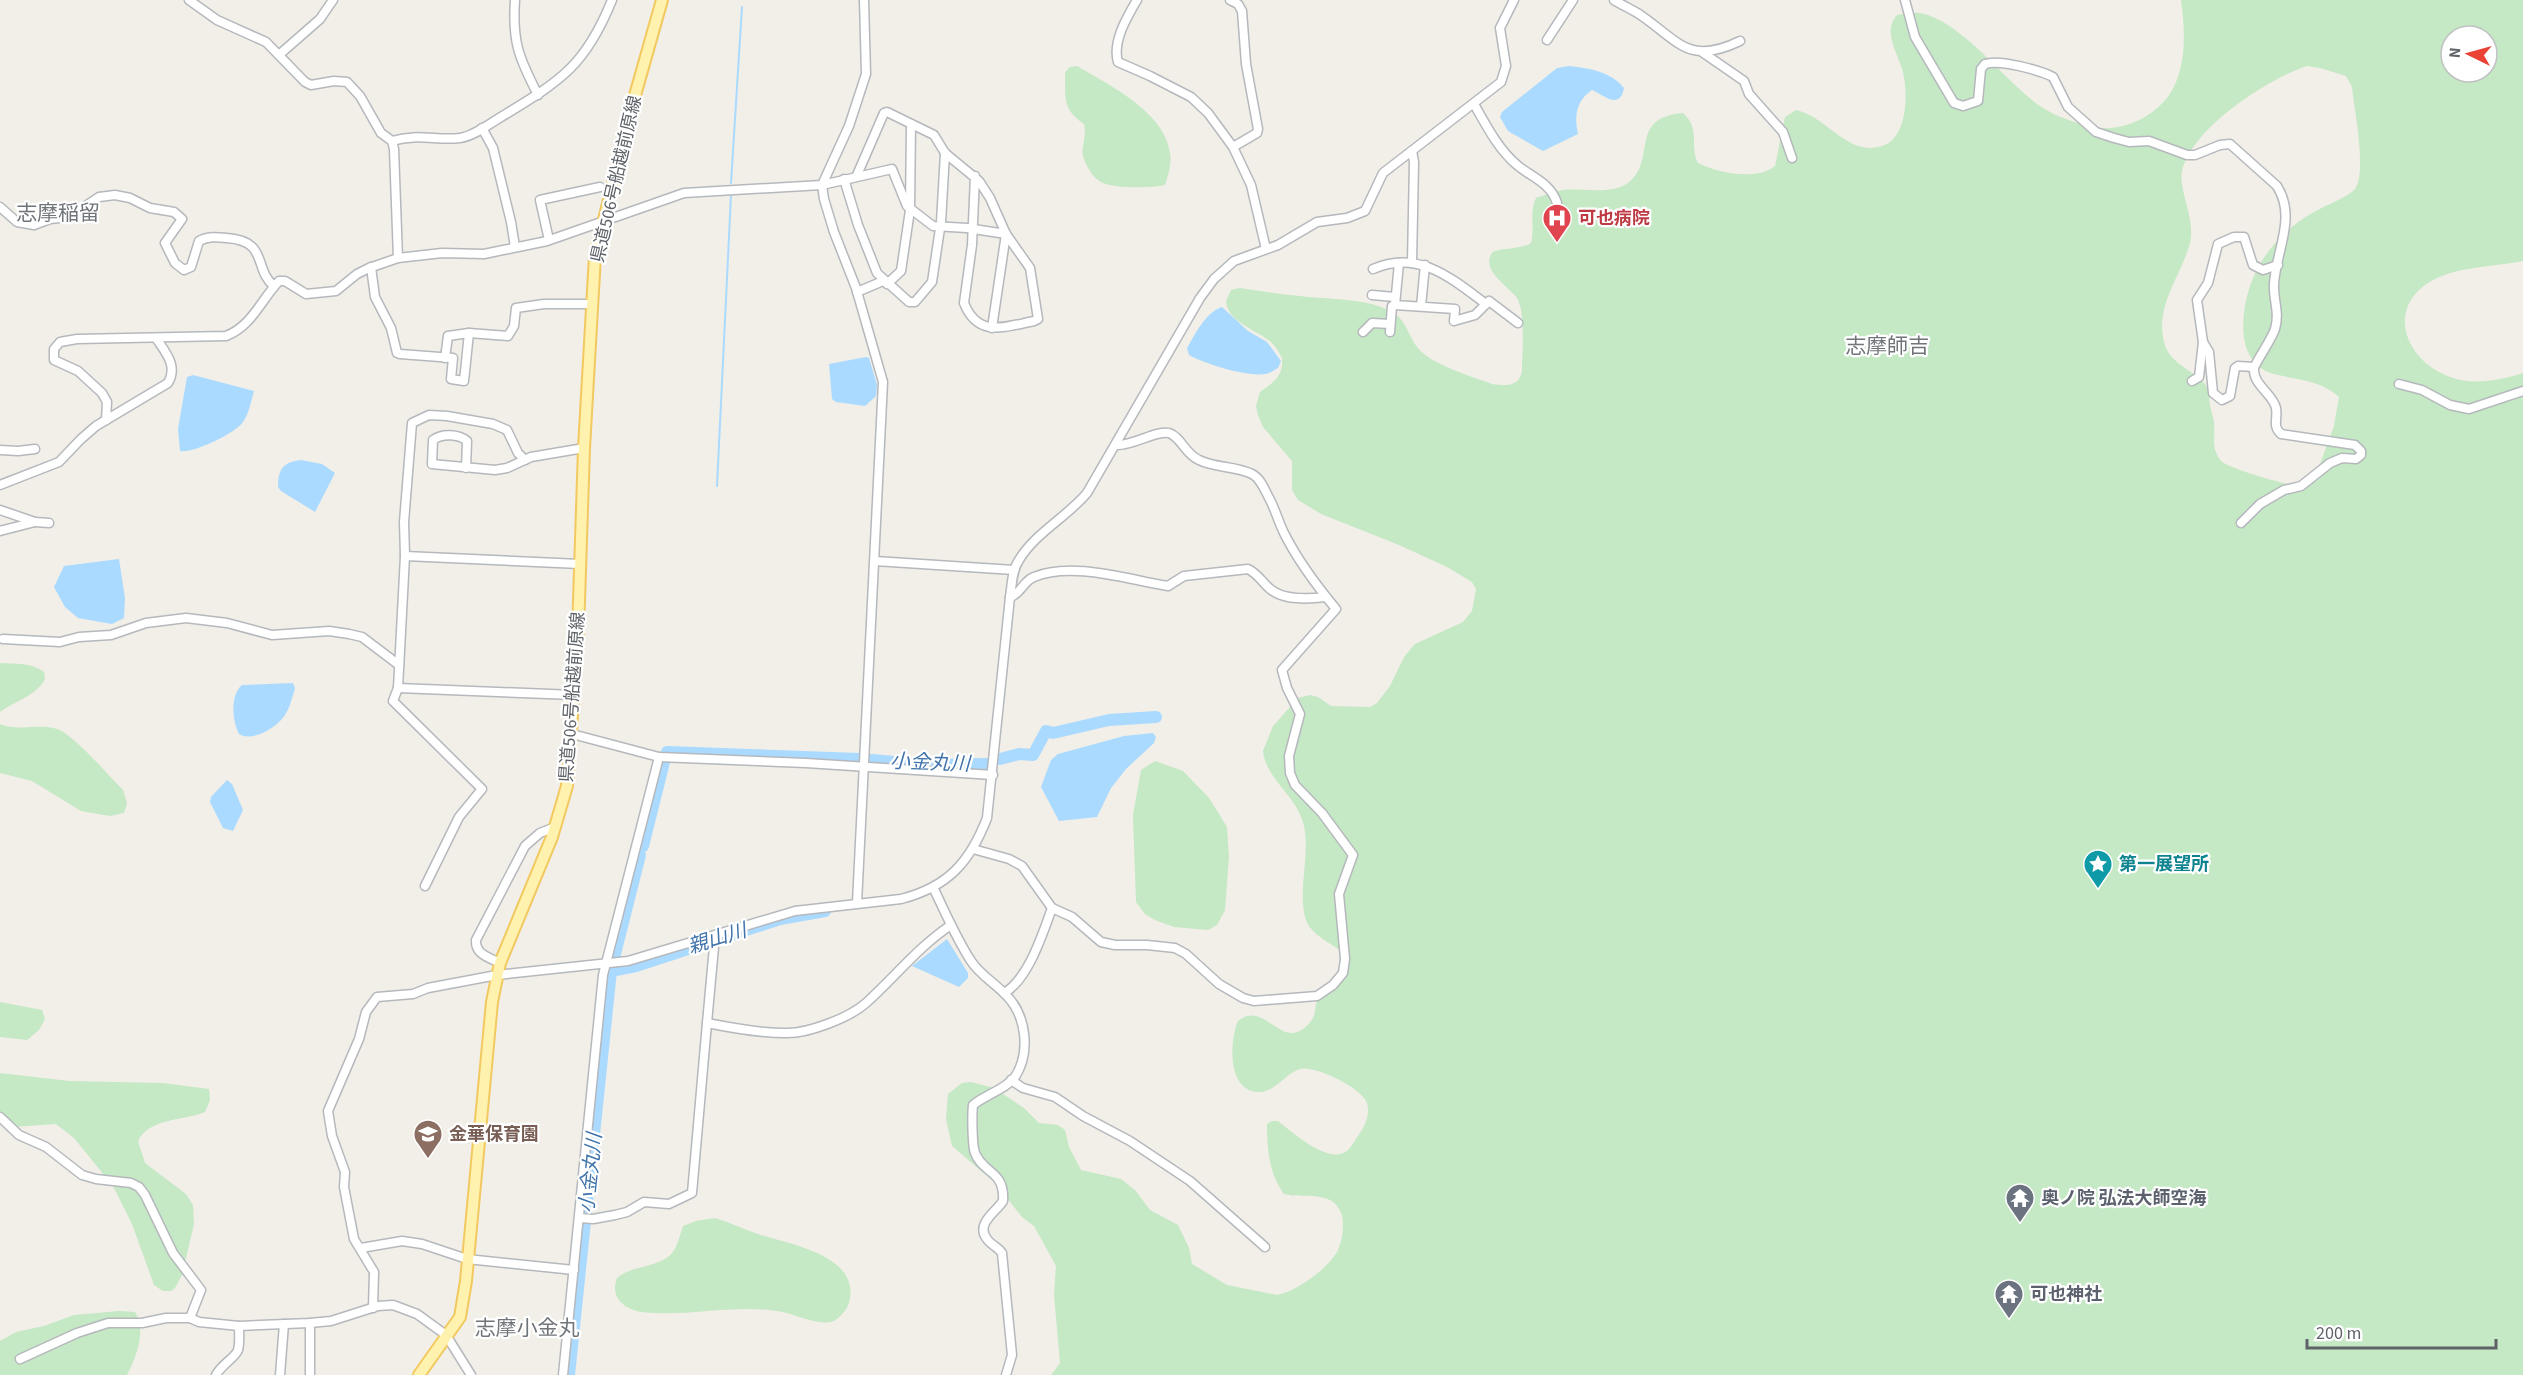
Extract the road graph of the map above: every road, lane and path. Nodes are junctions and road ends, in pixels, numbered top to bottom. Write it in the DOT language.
graph roads {
  1 [pos="189,0"];
  2 [pos="515,0"];
  3 [pos="612,0"];
  4 [pos="662,0"];
  5 [pos="864,0"];
  6 [pos="1137,0"];
  7 [pos="1230,0"];
  8 [pos="1514,0"];
  9 [pos="1573,0"];
  10 [pos="1614,0"];
  11 [pos="1905,0"];
  12 [pos="330,1"];
  13 [pos="1547,40"];
  14 [pos="1740,41"];
  15 [pos="1702,52"];
  16 [pos="280,54"];
  17 [pos="538,95"];
  18 [pos="1474,104"];
  19 [pos="911,124"];
  20 [pos="482,128"];
  21 [pos="392,141"];
  22 [pos="1233,147"];
  23 [pos="1412,151"];
  24 [pos="945,153"];
  25 [pos="1792,158"];
  26 [pos="857,175"];
  27 [pos="975,176"];
  28 [pos="844,179"];
  29 [pos="822,185"];
  30 [pos="600,187"];
  31 [pos="0,207"];
  32 [pos="910,210"];
  33 [pos="603,222"];
  34 [pos="1554,226"];
  35 [pos="940,228"];
  36 [pos="974,230"];
  37 [pos="1006,234"];
  38 [pos="549,240"];
  39 [pos="515,247"];
  40 [pos="1266,249"];
  41 [pos="398,258"];
  42 [pos="1399,263"];
  43 [pos="1412,263"];
  44 [pos="1425,265"];
  45 [pos="2278,265"];
  46 [pos="371,267"];
  47 [pos="1373,269"];
  48 [pos="885,282"];
  49 [pos="274,286"];
  50 [pos="858,292"];
  51 [pos="1372,295"];
  52 [pos="1395,301"];
  53 [pos="592,304"];
  54 [pos="1486,304"];
  55 [pos="1421,306"];
  56 [pos="1518,323"];
  57 [pos="992,328"];
  58 [pos="1363,332"];
  59 [pos="469,333"];
  60 [pos="156,338"];
  61 [pos="2203,342"];
  62 [pos="445,357"];
  63 [pos="2254,367"];
  64 [pos="2192,381"];
  65 [pos="2399,384"];
  66 [pos="2523,391"];
  67 [pos="106,420"];
  68 [pos="1116,445"];
  69 [pos="35,448"];
  70 [pos="584,448"];
  71 [pos="0,450"];
  72 [pos="525,460"];
  73 [pos="466,468"];
  74 [pos="0,485"];
  75 [pos="0,510"];
  76 [pos="35,522"];
  77 [pos="49,523"];
  78 [pos="2241,523"];
  79 [pos="0,531"];
  80 [pos="405,556"];
  81 [pos="875,561"];
  82 [pos="580,564"];
  83 [pos="1014,570"];
  84 [pos="1010,597"];
  85 [pos="1326,597"];
  86 [pos="3,639"];
  87 [pos="399,665"];
  88 [pos="399,688"];
  89 [pos="574,695"];
  90 [pos="572,734"];
  91 [pos="659,757"];
  92 [pos="864,768"];
  93 [pos="993,775"];
  94 [pos="555,828"];
  95 [pos="974,849"];
  96 [pos="425,886"];
  97 [pos="933,887"];
  98 [pos="857,903"];
  99 [pos="1052,908"];
  100 [pos="951,925"];
  101 [pos="715,939"];
  102 [pos="500,963"];
  103 [pos="607,964"];
  104 [pos="497,975"];
  105 [pos="1004,993"];
  106 [pos="706,1023"];
  107 [pos="1011,1080"];
  108 [pos="0,1117"];
  109 [pos="580,1218"];
  110 [pos="1265,1247"];
  111 [pos="361,1248"];
  112 [pos="467,1259"];
  113 [pos="574,1270"];
  114 [pos="373,1308"];
  115 [pos="190,1318"];
  116 [pos="310,1323"];
  117 [pos="284,1324"];
  118 [pos="239,1326"];
  119 [pos="446,1335"];
  120 [pos="20,1359"];
  121 [pos="216,1375"];
  122 [pos="280,1375"];
  123 [pos="310,1375"];
  124 [pos="418,1375"];
  125 [pos="471,1375"];
  126 [pos="562,1375"];
  127 [pos="1006,1375"];
  1 -- 16 [label="street"];
  2 -- 17 [label="street"];
  3 -- 17 [label="street"];
  4 -- 33 [label="main road, 県道506号船越前原線"];
  5 -- 29 [label="street"];
  6 -- 22 [label="street"];
  7 -- 22 [label="street"];
  8 -- 18 [label="street"];
  9 -- 13 [label="street"];
  10 -- 15 [label="street"];
  11 -- 45 [label="street"];
  12 -- 16 [label="street"];
  14 -- 15 [label="street"];
  15 -- 25 [label="street"];
  16 -- 21 [label="street"];
  17 -- 20 [label="street"];
  18 -- 23 [label="street"];
  18 -- 34 [label="street"];
  19 -- 24 [label="street"];
  19 -- 26 [label="street"];
  19 -- 32 [label="street"];
  20 -- 21 [label="street"];
  20 -- 39 [label="street"];
  21 -- 41 [label="street"];
  22 -- 40 [label="street"];
  23 -- 40 [label="street"];
  23 -- 43 [label="street"];
  24 -- 27 [label="street"];
  24 -- 35 [label="street"];
  26 -- 28 [label="street"];
  26 -- 32 [label="street"];
  27 -- 36 [label="street"];
  27 -- 37 [label="street"];
  28 -- 29 [label="street"];
  28 -- 48 [label="street"];
  29 -- 33 [label="street"];
  29 -- 50 [label="street"];
  30 -- 38 [label="street"];
  31 -- 49 [label="street"];
  32 -- 35 [label="street"];
  32 -- 48 [label="street"];
  33 -- 38 [label="street"];
  33 -- 53 [label="main road, 県道506号船越前原線"];
  35 -- 36 [label="street"];
  35 -- 48 [label="street"];
  36 -- 37 [label="street"];
  36 -- 57 [label="street"];
  37 -- 57 [label="street"];
  37 -- 57 [label="street"];
  38 -- 39 [label="street"];
  39 -- 41 [label="street"];
  40 -- 68 [label="street"];
  41 -- 46 [label="street"];
  42 -- 43 [label="street"];
  42 -- 47 [label="street"];
  42 -- 52 [label="street"];
  43 -- 44 [label="street"];
  44 -- 54 [label="street"];
  44 -- 55 [label="street"];
  45 -- 61 [label="street"];
  45 -- 63 [label="street"];
  46 -- 49 [label="street"];
  46 -- 62 [label="street"];
  48 -- 50 [label="street"];
  49 -- 60 [label="street"];
  50 -- 81 [label="street"];
  51 -- 52 [label="street"];
  52 -- 55 [label="street"];
  52 -- 58 [label="street"];
  53 -- 59 [label="street"];
  53 -- 70 [label="main road, 県道506号船越前原線"];
  54 -- 55 [label="street"];
  54 -- 56 [label="street"];
  59 -- 62 [label="street"];
  59 -- 62 [label="street"];
  60 -- 67 [label="street"];
  60 -- 67 [label="street"];
  61 -- 63 [label="street"];
  61 -- 64 [label="street"];
  63 -- 78 [label="street"];
  65 -- 66 [label="street"];
  67 -- 74 [label="street"];
  68 -- 83 [label="street"];
  68 -- 85 [label="street"];
  69 -- 71 [label="street"];
  70 -- 72 [label="street"];
  70 -- 82 [label="main road, 県道506号船越前原線"];
  72 -- 73 [label="street"];
  72 -- 80 [label="street"];
  73 -- 73 [label="street"];
  75 -- 76 [label="street"];
  76 -- 77 [label="street"];
  76 -- 79 [label="street"];
  80 -- 82 [label="street"];
  80 -- 87 [label="street"];
  81 -- 83 [label="street"];
  81 -- 92 [label="street"];
  82 -- 89 [label="main road, 県道506号船越前原線"];
  83 -- 84 [label="street"];
  84 -- 85 [label="street"];
  84 -- 93 [label="street"];
  85 -- 99 [label="street"];
  86 -- 87 [label="street"];
  87 -- 88 [label="street"];
  88 -- 89 [label="street"];
  88 -- 96 [label="street"];
  89 -- 90 [label="main road, 県道506号船越前原線"];
  90 -- 91 [label="street"];
  90 -- 94 [label="main road, 県道506号船越前原線"];
  91 -- 92 [label="street"];
  91 -- 103 [label="street"];
  92 -- 93 [label="street"];
  92 -- 98 [label="street"];
  93 -- 95 [label="street"];
  94 -- 102 [label="main road, 県道506号船越前原線"];
  94 -- 102 [label="street"];
  95 -- 97 [label="street"];
  95 -- 99 [label="street"];
  97 -- 98 [label="street"];
  97 -- 100 [label="street"];
  98 -- 101 [label="street"];
  99 -- 105 [label="street"];
  100 -- 105 [label="street"];
  100 -- 106 [label="street"];
  101 -- 103 [label="street"];
  101 -- 106 [label="street"];
  102 -- 104 [label="main road, 県道506号船越前原線"];
  103 -- 104 [label="street"];
  103 -- 109 [label="street"];
  104 -- 111 [label="street"];
  104 -- 112 [label="main road, 県道506号船越前原線"];
  105 -- 107 [label="street"];
  106 -- 109 [label="street"];
  107 -- 110 [label="street"];
  107 -- 127 [label="street"];
  108 -- 115 [label="street"];
  109 -- 113 [label="street"];
  111 -- 112 [label="street"];
  111 -- 114 [label="street"];
  112 -- 113 [label="street"];
  112 -- 119 [label="main road, 県道506号船越前原線"];
  113 -- 126 [label="street"];
  114 -- 116 [label="street"];
  114 -- 119 [label="street"];
  115 -- 118 [label="street"];
  115 -- 120 [label="street"];
  116 -- 117 [label="street"];
  116 -- 123 [label="street"];
  117 -- 118 [label="street"];
  117 -- 122 [label="street"];
  118 -- 121 [label="street"];
  119 -- 124 [label="main road, 県道506号船越前原線"];
  119 -- 125 [label="street"];
}
